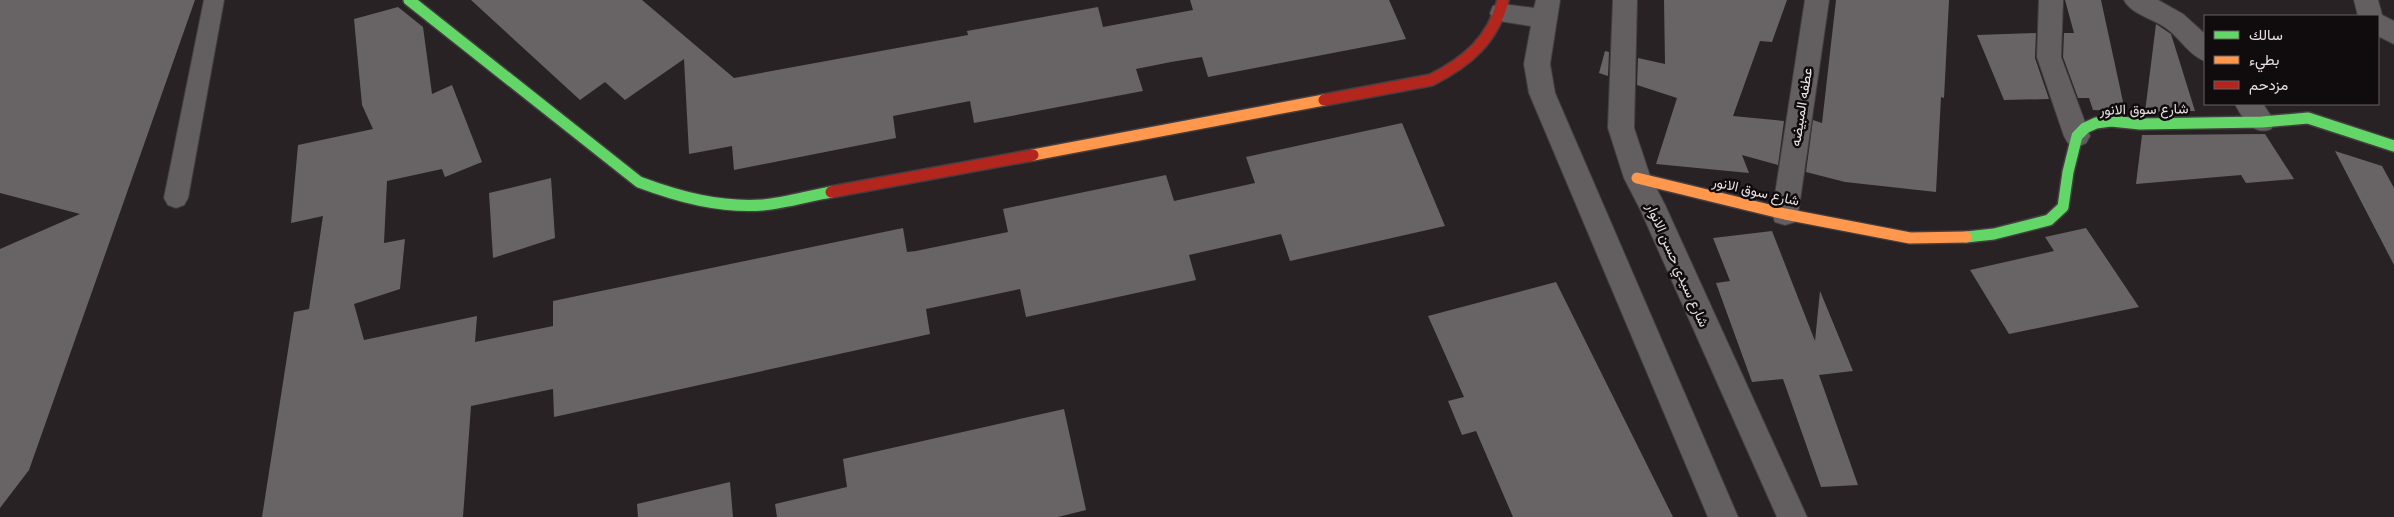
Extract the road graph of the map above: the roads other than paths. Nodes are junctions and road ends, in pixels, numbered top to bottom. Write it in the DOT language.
graph roads {
  1 [pos="214,0"];
  2 [pos="409,0"];
  3 [pos="1625,0"];
  4 [pos="1817,0"];
  5 [pos="2050,0"];
  6 [pos="2136,0"];
  7 [pos="2366,0"];
  8 [pos="1503,6"];
  9 [pos="1546,10"];
  10 [pos="2370,15"];
  11 [pos="2379,25"];
  12 [pos="2394,34"];
  13 [pos="2204,50"];
  14 [pos="2255,113"];
  15 [pos="2077,136"];
  16 [pos="2394,146"];
  17 [pos="1637,178"];
  18 [pos="176,198"];
  19 [pos="1785,214"];
  20 [pos="1723,517"];
  21 [pos="1792,517"];
  1 -- 18 [label="lane"];
  2 -- 8 [label="street"];
  3 -- 17 [label="street, شارع سيدي حسن الانوار"];
  4 -- 19 [label="street, عطفه المبيضه"];
  5 -- 15 [label="street"];
  6 -- 13 [label="street"];
  7 -- 10 [label="street"];
  8 -- 9 [label="street"];
  9 -- 20 [label="street"];
  11 -- 12 [label="street"];
  14 -- 15 [label="street, شارع سوق الانور"];
  14 -- 16 [label="street, شارع سوق الانور"];
  15 -- 19 [label="street, شارع سوق الانور"];
  17 -- 19 [label="street, شارع سوق الانور"];
  17 -- 21 [label="street, شارع سيدي حسن الانوار"];
}
